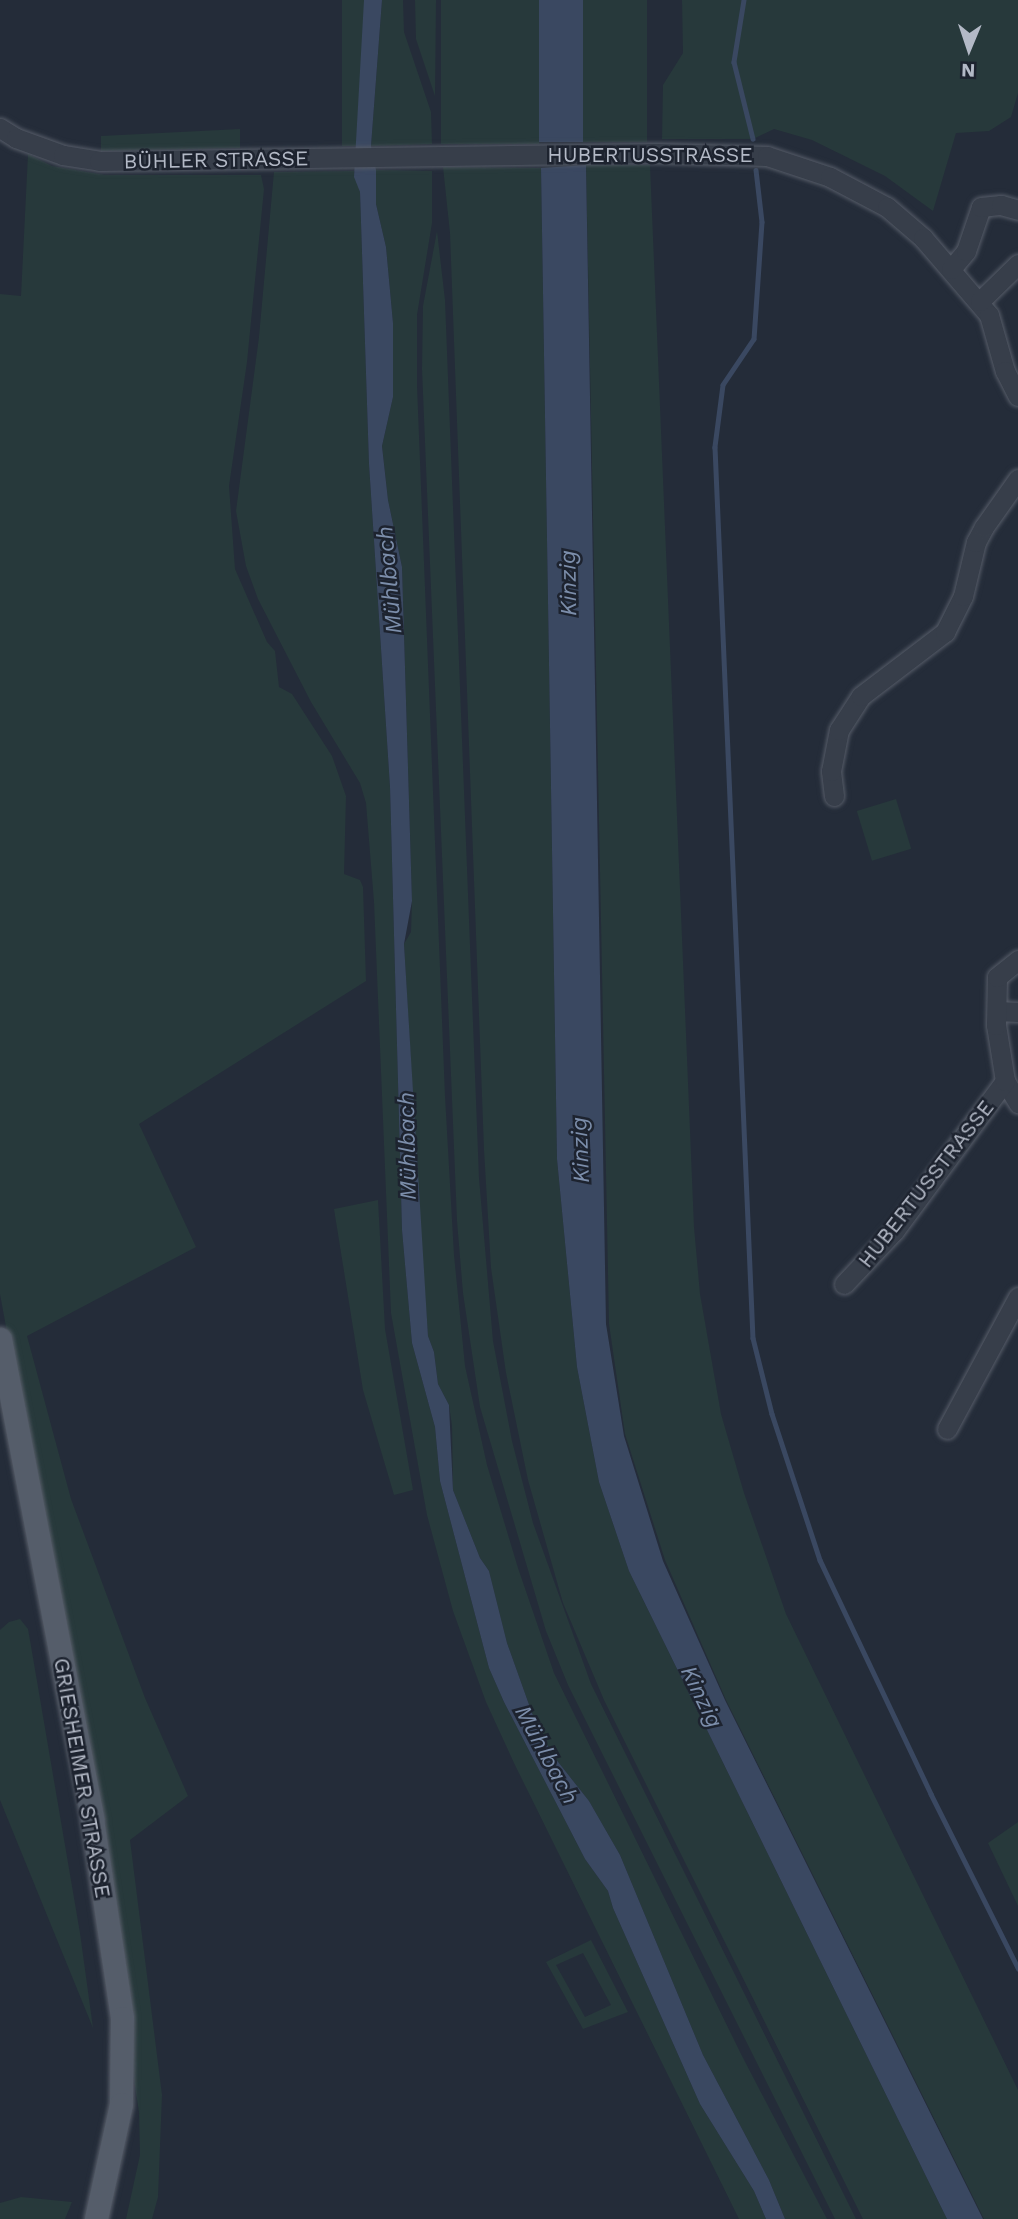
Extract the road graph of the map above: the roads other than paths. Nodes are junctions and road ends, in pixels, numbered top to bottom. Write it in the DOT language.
graph roads {
  1 [pos="0,128"];
  2 [pos="439,156"];
  3 [pos="1018,210"];
  4 [pos="1018,264"];
  5 [pos="951,269"];
  6 [pos="980,301"];
  7 [pos="1018,396"];
  8 [pos="1018,479"];
  9 [pos="834,796"];
  10 [pos="1018,960"];
  11 [pos="997,1011"];
  12 [pos="1018,1012"];
  13 [pos="1005,1081"];
  14 [pos="1018,1103"];
  15 [pos="844,1284"];
  16 [pos="1018,1297"];
  17 [pos="0,1339"];
  18 [pos="947,1429"];
  19 [pos="96,2219"];
  1 -- 2 [label="street, BÜHLER STRASSE"];
  2 -- 5 [label="street, HUBERTUSSTRASSE"];
  3 -- 5 [label="street"];
  4 -- 6 [label="street"];
  5 -- 6 [label="street, HUBERTUSSTRASSE"];
  6 -- 7 [label="street, HUBERTUSSTRASSE"];
  8 -- 9 [label="street"];
  10 -- 11 [label="street, HUBERTUSSTRASSE"];
  11 -- 12 [label="street"];
  11 -- 13 [label="street, HUBERTUSSTRASSE"];
  13 -- 14 [label="street, HUBERTUSSTRASSE"];
  13 -- 15 [label="street, HUBERTUSSTRASSE"];
  16 -- 18 [label="street"];
  17 -- 19 [label="main road, GRIESHEIMER STRASSE"];
}
